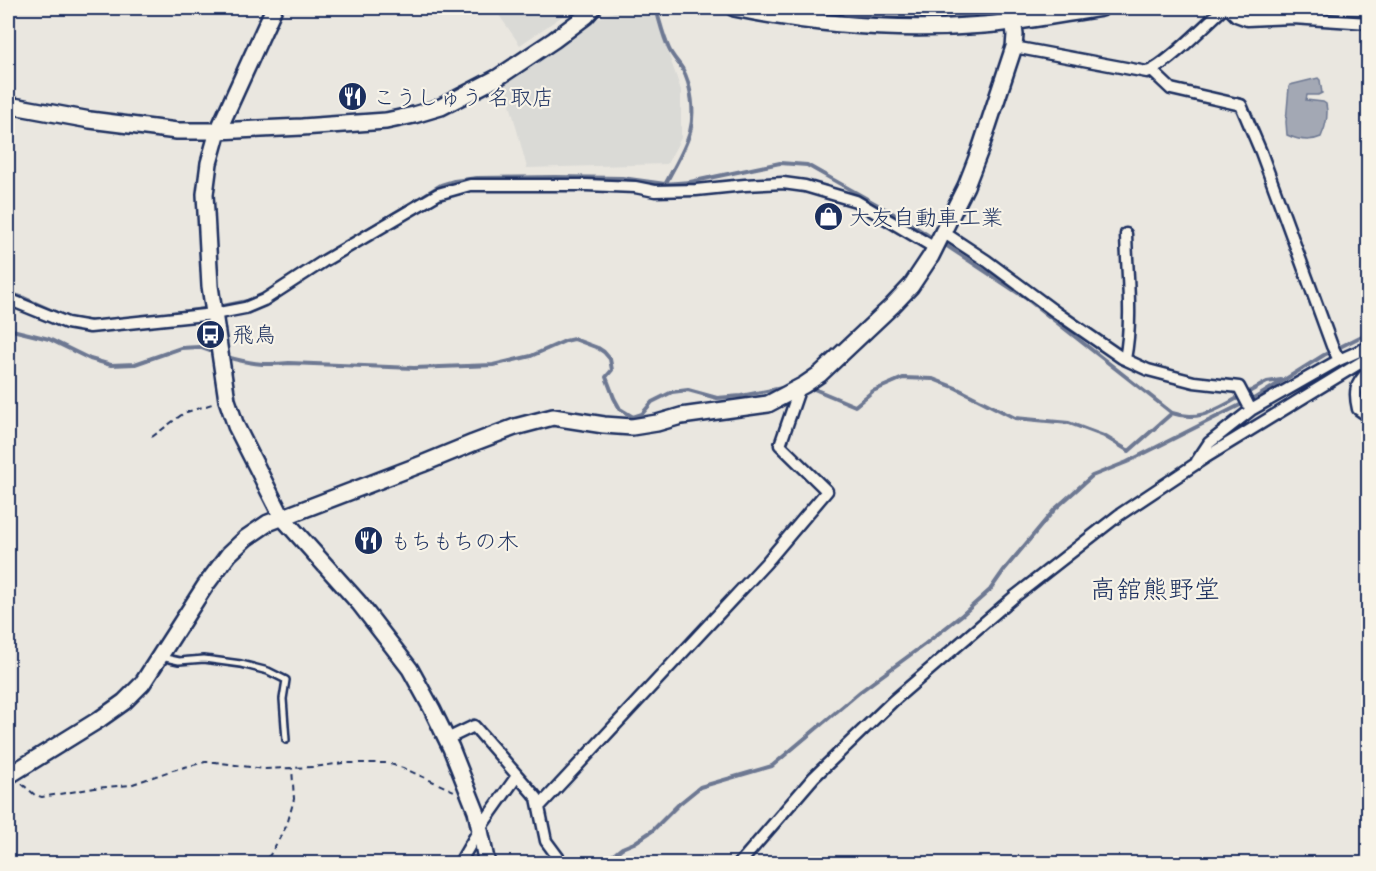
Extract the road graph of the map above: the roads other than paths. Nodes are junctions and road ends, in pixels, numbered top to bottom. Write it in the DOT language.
graph roads {
  1 [pos="274,8"];
  2 [pos="593,8"];
  3 [pos="734,8"];
  4 [pos="847,8"];
  5 [pos="972,8"];
  6 [pos="1101,8"];
  7 [pos="1226,8"];
  8 [pos="1013,15"];
  9 [pos="1368,23"];
  10 [pos="1014,47"];
  11 [pos="1152,71"];
  12 [pos="8,105"];
  13 [pos="218,131"];
  14 [pos="1126,234"];
  15 [pos="939,241"];
  16 [pos="8,299"];
  17 [pos="213,308"];
  18 [pos="1368,347"];
  19 [pos="1336,354"];
  20 [pos="1368,358"];
  21 [pos="1125,359"];
  22 [pos="1368,372"];
  23 [pos="800,387"];
  24 [pos="1251,410"];
  25 [pos="1368,416"];
  26 [pos="1194,465"];
  27 [pos="282,517"];
  28 [pos="160,657"];
  29 [pos="447,739"];
  30 [pos="286,740"];
  31 [pos="9,775"];
  32 [pos="517,776"];
  33 [pos="539,807"];
  34 [pos="480,828"];
  35 [pos="459,864"];
  36 [pos="487,864"];
  37 [pos="563,864"];
  38 [pos="739,864"];
  1 -- 13 [label="street"];
  2 -- 13 [label="street"];
  3 -- 8 [label="street"];
  4 -- 5 [label="street"];
  6 -- 8 [label="street"];
  7 -- 9 [label="street"];
  7 -- 11 [label="street"];
  8 -- 10 [label="street"];
  10 -- 11 [label="street"];
  10 -- 15 [label="street"];
  11 -- 19 [label="street"];
  12 -- 13 [label="street"];
  13 -- 17 [label="street"];
  14 -- 21 [label="street"];
  15 -- 17 [label="street"];
  15 -- 21 [label="street"];
  15 -- 23 [label="street"];
  16 -- 17 [label="street"];
  17 -- 27 [label="street"];
  18 -- 19 [label="street"];
  19 -- 24 [label="street"];
  20 -- 26 [label="street"];
  21 -- 24 [label="street"];
  22 -- 25 [label="street"];
  23 -- 27 [label="street"];
  23 -- 33 [label="street"];
  24 -- 26 [label="street"];
  26 -- 38 [label="street"];
  27 -- 28 [label="street"];
  27 -- 29 [label="street"];
  28 -- 30 [label="lane"];
  28 -- 31 [label="street"];
  29 -- 32 [label="street"];
  29 -- 34 [label="street"];
  32 -- 33 [label="street"];
  32 -- 34 [label="street"];
  33 -- 37 [label="street"];
  34 -- 35 [label="street"];
  34 -- 36 [label="street"];
}
